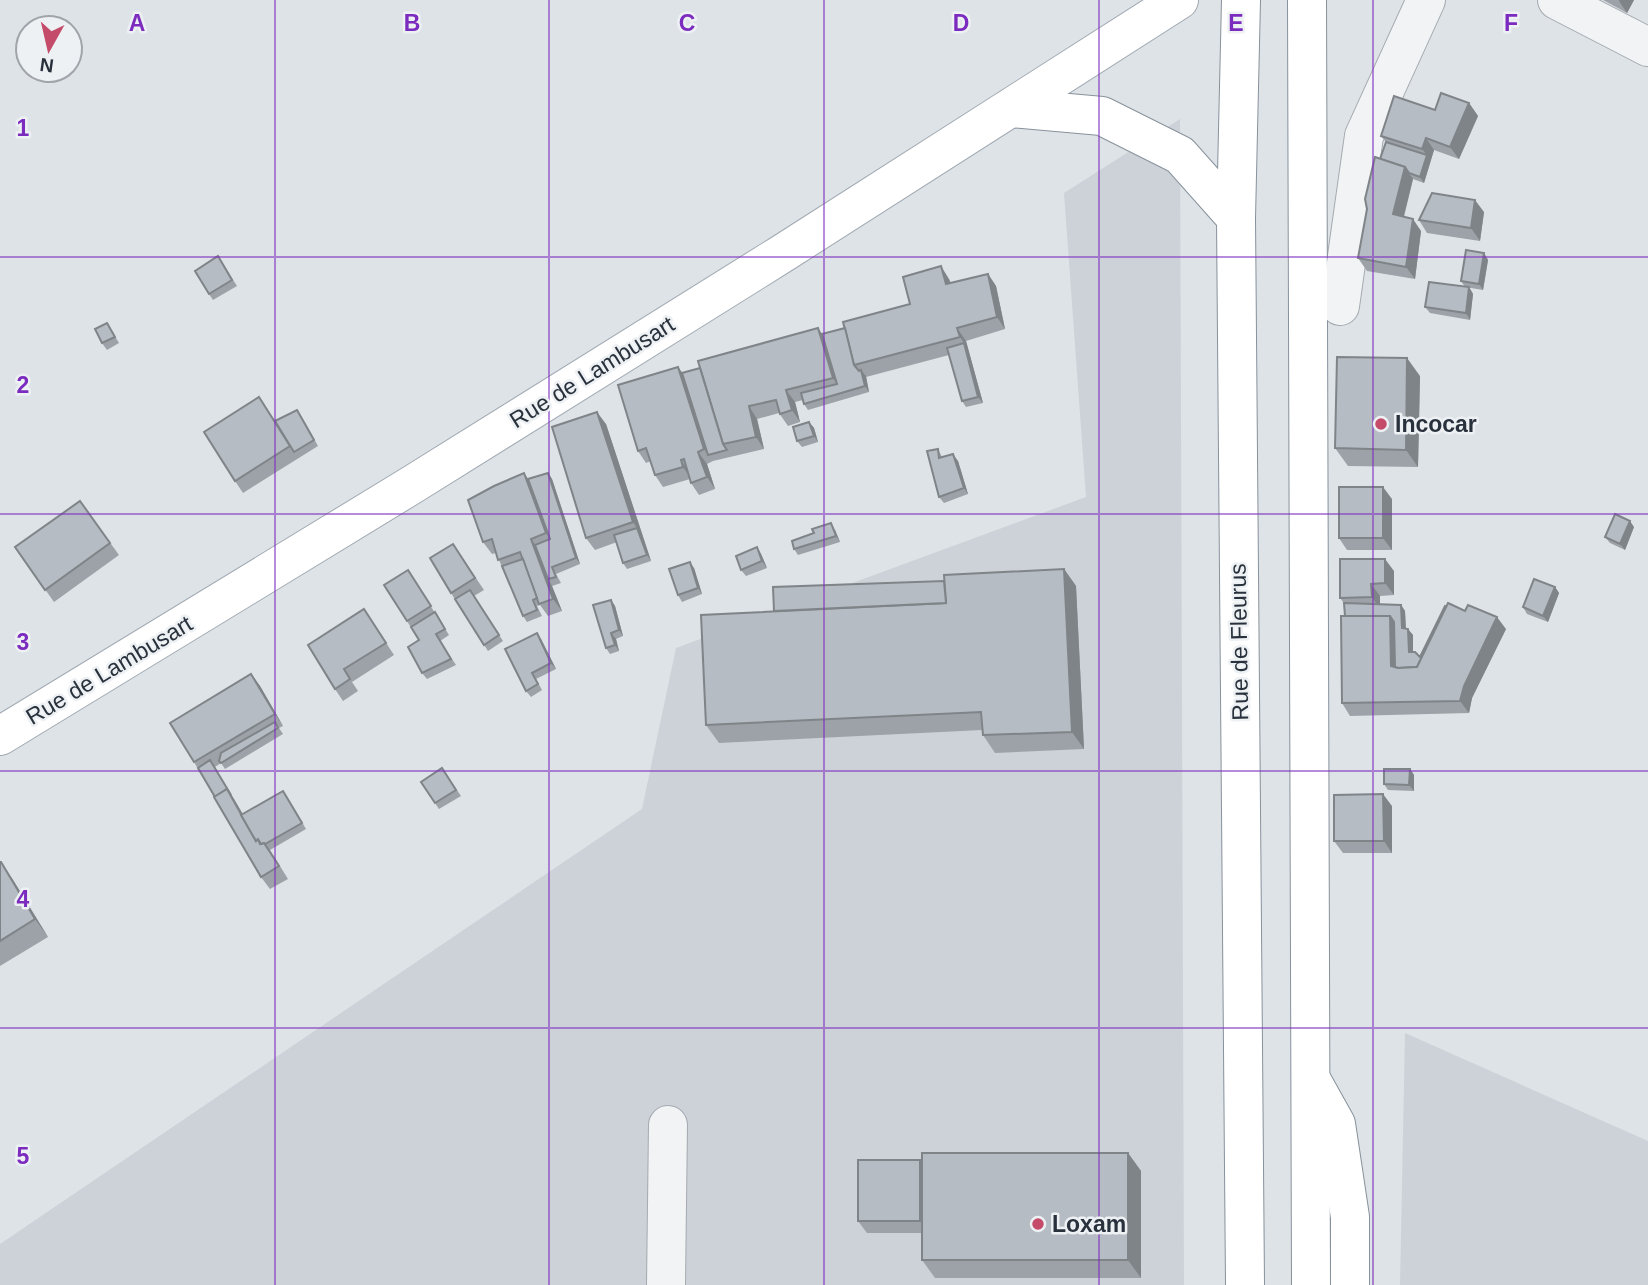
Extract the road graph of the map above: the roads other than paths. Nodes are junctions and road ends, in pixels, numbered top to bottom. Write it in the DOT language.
graph roads {
  1 [pos="1179,0"];
  2 [pos="1241,0"];
  3 [pos="1307,0"];
  4 [pos="1426,0"];
  5 [pos="1557,0"];
  6 [pos="1648,47"];
  7 [pos="1011,108"];
  8 [pos="1236,218"];
  9 [pos="1340,306"];
  10 [pos="0,737"];
  11 [pos="1309,1074"];
  12 [pos="668,1125"];
  13 [pos="666,1285"];
  14 [pos="1245,1285"];
  15 [pos="1311,1285"];
  16 [pos="1350,1285"];
  1 -- 7 [label="main road, Rue de Lambusart"];
  2 -- 8 [label="main road, Rue de Fleurus"];
  3 -- 11 [label="main road"];
  4 -- 9 [label="street"];
  5 -- 6 [label="street"];
  7 -- 8 [label="main road"];
  7 -- 10 [label="main road, Rue de Lambusart"];
  8 -- 14 [label="main road, Rue de Fleurus"];
  11 -- 15 [label="main road"];
  11 -- 16 [label="main road"];
  12 -- 13 [label="street"];
}
